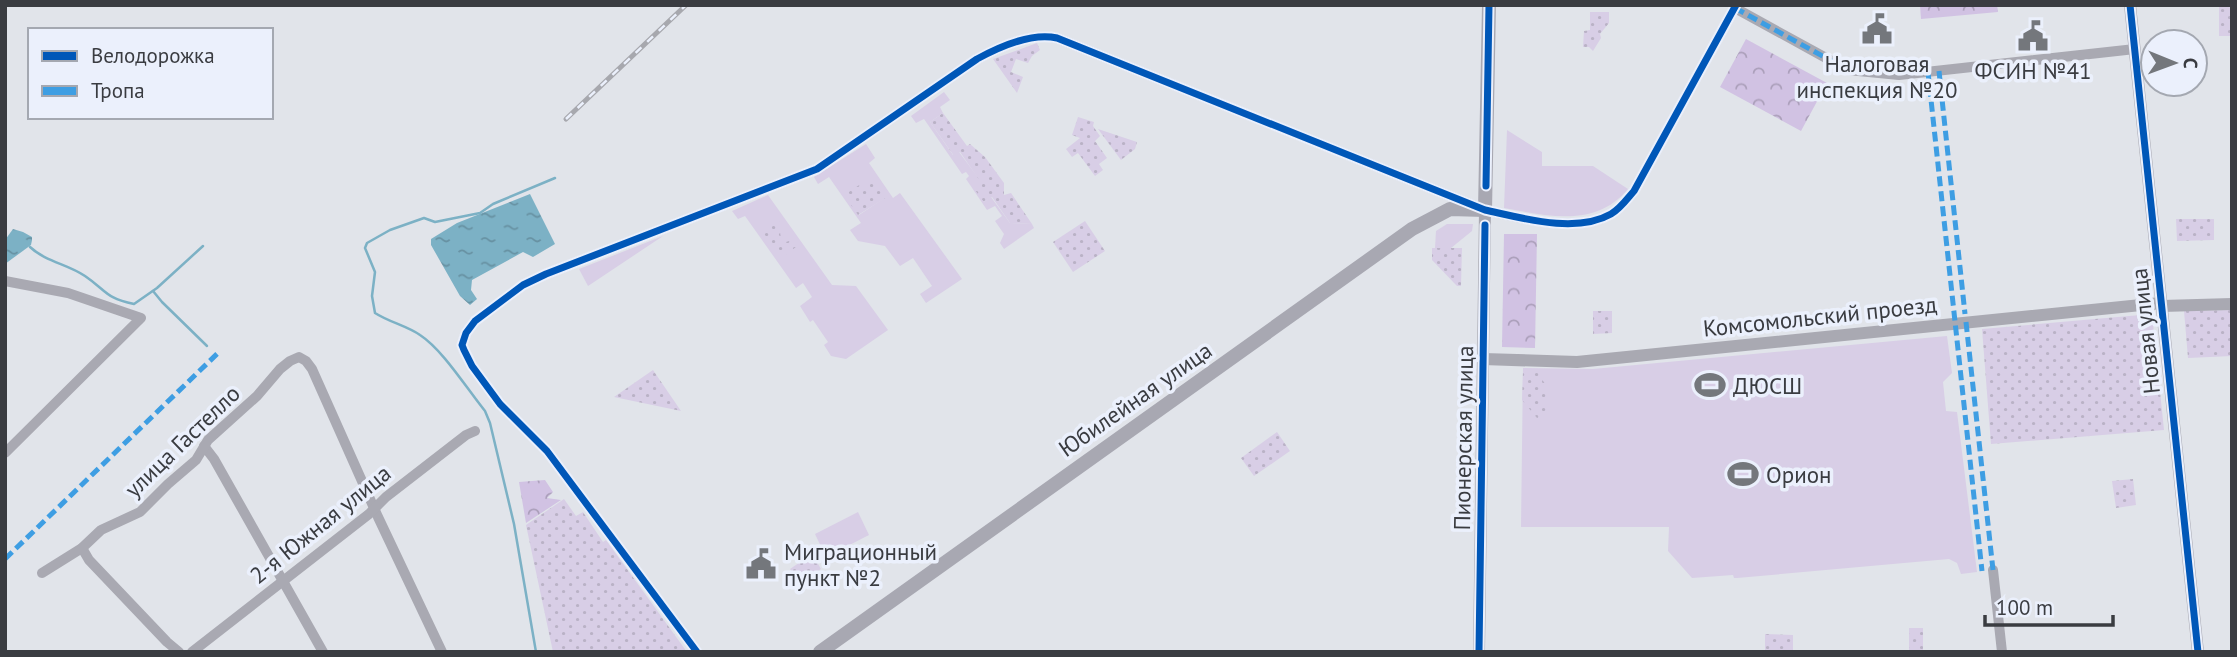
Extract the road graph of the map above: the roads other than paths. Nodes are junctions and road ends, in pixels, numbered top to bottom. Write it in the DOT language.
graph roads {
  1 [pos="1489,5"];
  2 [pos="2130,5"];
  3 [pos="1735,6"];
  4 [pos="2135,49"];
  5 [pos="1837,64"];
  6 [pos="1849,70"];
  7 [pos="1450,202"];
  8 [pos="1485,210"];
  9 [pos="5,281"];
  10 [pos="2162,304"];
  11 [pos="2232,304"];
  12 [pos="1483,359"];
  13 [pos="475,431"];
  14 [pos="204,446"];
  15 [pos="5,453"];
  16 [pos="374,509"];
  17 [pos="82,548"];
  18 [pos="1993,570"];
  19 [pos="42,573"];
  20 [pos="282,580"];
  21 [pos="167,642"];
  22 [pos="158,652"];
  23 [pos="179,652"];
  24 [pos="192,652"];
  25 [pos="323,652"];
  26 [pos="442,652"];
  27 [pos="697,652"];
  28 [pos="820,652"];
  29 [pos="1479,652"];
  30 [pos="2002,652"];
  31 [pos="2199,652"];
  1 -- 8 [label="main road, Пионерская улица"];
  2 -- 4 [label="street, Новая улица"];
  3 -- 5 [label="street"];
  3 -- 8 [label="street"];
  4 -- 6 [label="street"];
  4 -- 10 [label="street, Новая улица"];
  7 -- 8 [label="main road, Юбилейная улица"];
  7 -- 27 [label="street"];
  7 -- 28 [label="main road, Юбилейная улица"];
  8 -- 12 [label="street, Пионерская улица"];
  9 -- 15 [label="street"];
  10 -- 11 [label="street, Комсомольский проезд"];
  10 -- 12 [label="street, Комсомольский проезд"];
  10 -- 31 [label="street, Новая улица"];
  12 -- 29 [label="street, Пионерская улица"];
  13 -- 16 [label="street, 2-я Южная улица"];
  14 -- 16 [label="street, улица Гастелло"];
  14 -- 17 [label="street, улица Гастелло"];
  14 -- 20 [label="street"];
  16 -- 20 [label="street, 2-я Южная улица"];
  16 -- 26 [label="street"];
  17 -- 19 [label="street, улица Гастелло"];
  17 -- 21 [label="street"];
  18 -- 30 [label="street"];
  20 -- 24 [label="street, 2-я Южная улица"];
  20 -- 25 [label="street"];
  21 -- 22 [label="street"];
  21 -- 23 [label="street"];
}
